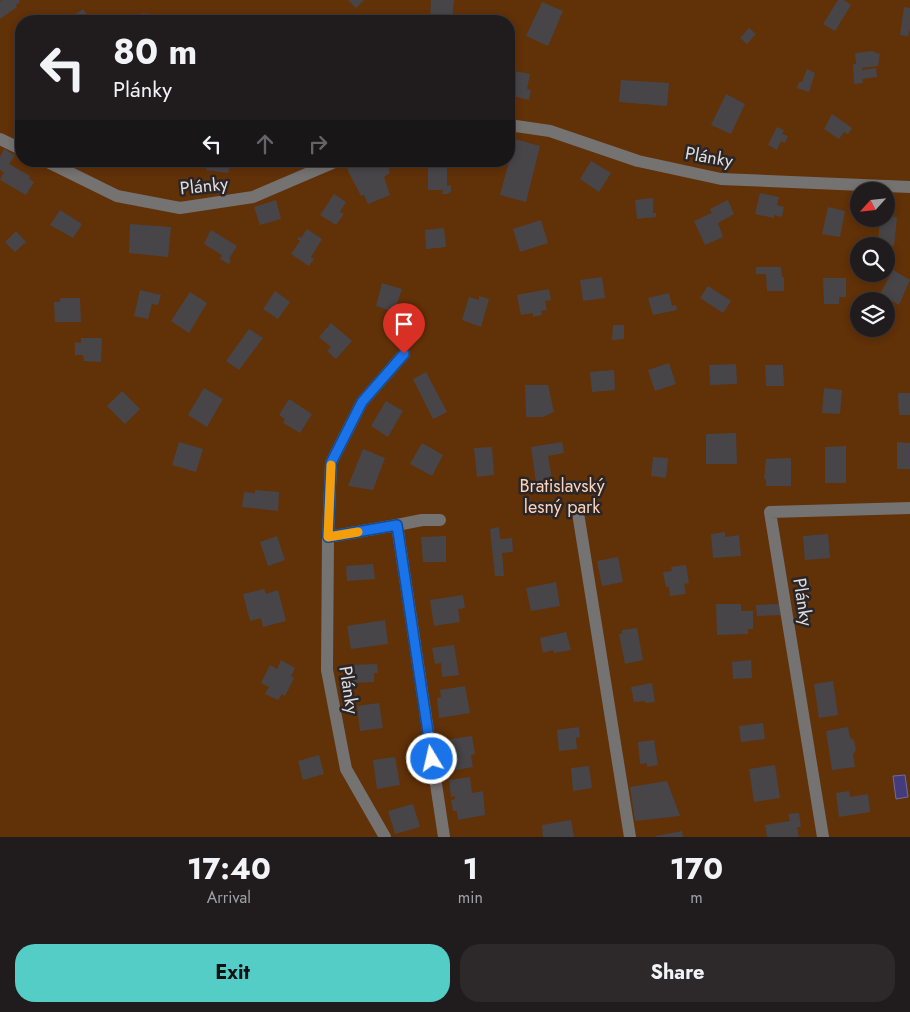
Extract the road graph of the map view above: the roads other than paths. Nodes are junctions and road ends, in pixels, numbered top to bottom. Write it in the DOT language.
graph roads {
  1 [pos="515,126"];
  2 [pos="0,138"];
  3 [pos="15,146"];
  4 [pos="58,167"];
  5 [pos="323,167"];
  6 [pos="910,187"];
  7 [pos="404,354"];
  8 [pos="910,508"];
  9 [pos="578,513"];
  10 [pos="440,520"];
  11 [pos="397,525"];
  12 [pos="328,537"];
  13 [pos="385,837"];
  14 [pos="444,837"];
  15 [pos="630,837"];
  16 [pos="823,837"];
  1 -- 6 [label="street, Plánky"];
  2 -- 3 [label="street"];
  4 -- 5 [label="street, Plánky"];
  7 -- 12 [label="street, Plánky"];
  8 -- 16 [label="street, Plánky"];
  9 -- 15 [label="street"];
  10 -- 11 [label="street"];
  11 -- 12 [label="street"];
  11 -- 14 [label="street"];
  12 -- 13 [label="street, Plánky"];
}
